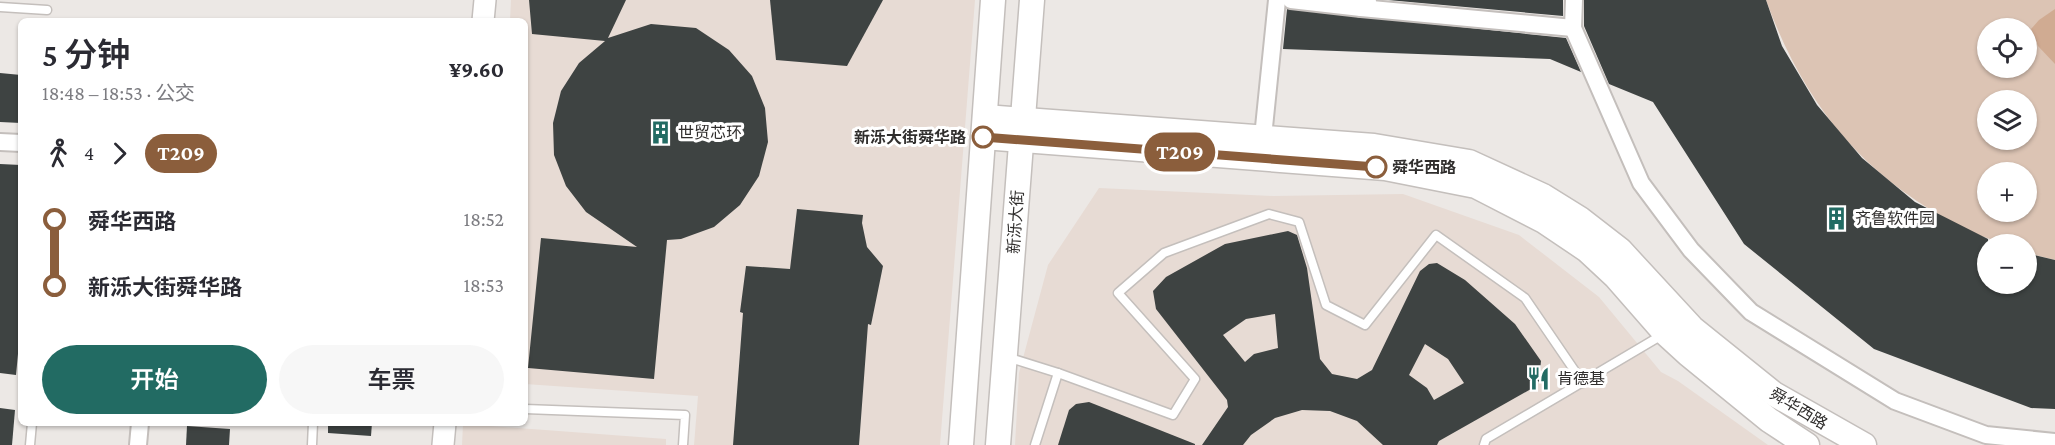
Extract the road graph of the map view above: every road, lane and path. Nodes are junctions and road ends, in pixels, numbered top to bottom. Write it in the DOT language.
graph roads {
  1 [pos="485,0"];
  2 [pos="993,0"];
  3 [pos="1032,0"];
  4 [pos="1277,0"];
  5 [pos="1291,0"];
  6 [pos="1574,0"];
  7 [pos="1366,4"];
  8 [pos="0,7"];
  9 [pos="47,10"];
  10 [pos="483,18"];
  11 [pos="1573,28"];
  12 [pos="984,127"];
  13 [pos="1021,130"];
  14 [pos="1263,137"];
  15 [pos="0,142"];
  16 [pos="18,143"];
  17 [pos="1665,333"];
  18 [pos="1005,356"];
  19 [pos="1058,373"];
  20 [pos="1583,383"];
  21 [pos="528,409"];
  22 [pos="32,426"];
  23 [pos="140,426"];
  24 [pos="313,426"];
  25 [pos="445,426"];
  26 [pos="2055,442"];
  27 [pos="30,445"];
  28 [pos="138,445"];
  29 [pos="312,445"];
  30 [pos="443,445"];
  31 [pos="683,445"];
  32 [pos="962,445"];
  33 [pos="998,445"];
  34 [pos="1035,445"];
  35 [pos="1484,445"];
  36 [pos="1807,445"];
  37 [pos="1864,445"];
  1 -- 10 [label="street"];
  2 -- 12 [label="main road"];
  3 -- 13 [label="main road, 新泺大街"];
  4 -- 14 [label="street"];
  5 -- 7 [label="street"];
  6 -- 11 [label="street"];
  7 -- 11 [label="street"];
  8 -- 9 [label="lane"];
  11 -- 26 [label="street"];
  12 -- 13 [label="main road, 舜华西路"];
  12 -- 32 [label="main road"];
  13 -- 14 [label="main road, 舜华西路"];
  13 -- 17 [label="main road, 舜华西路"];
  13 -- 18 [label="main road, 新泺大街"];
  14 -- 37 [label="main road, 舜华西路"];
  15 -- 16 [label="street"];
  17 -- 20 [label="lane"];
  17 -- 36 [label="main road, 舜华西路"];
  18 -- 19 [label="lane"];
  18 -- 33 [label="main road, 新泺大街"];
  19 -- 20 [label="lane"];
  19 -- 34 [label="lane"];
  20 -- 35 [label="lane"];
  21 -- 31 [label="lane"];
  22 -- 27 [label="lane"];
  23 -- 28 [label="street"];
  24 -- 29 [label="lane"];
  25 -- 30 [label="street"];
}
